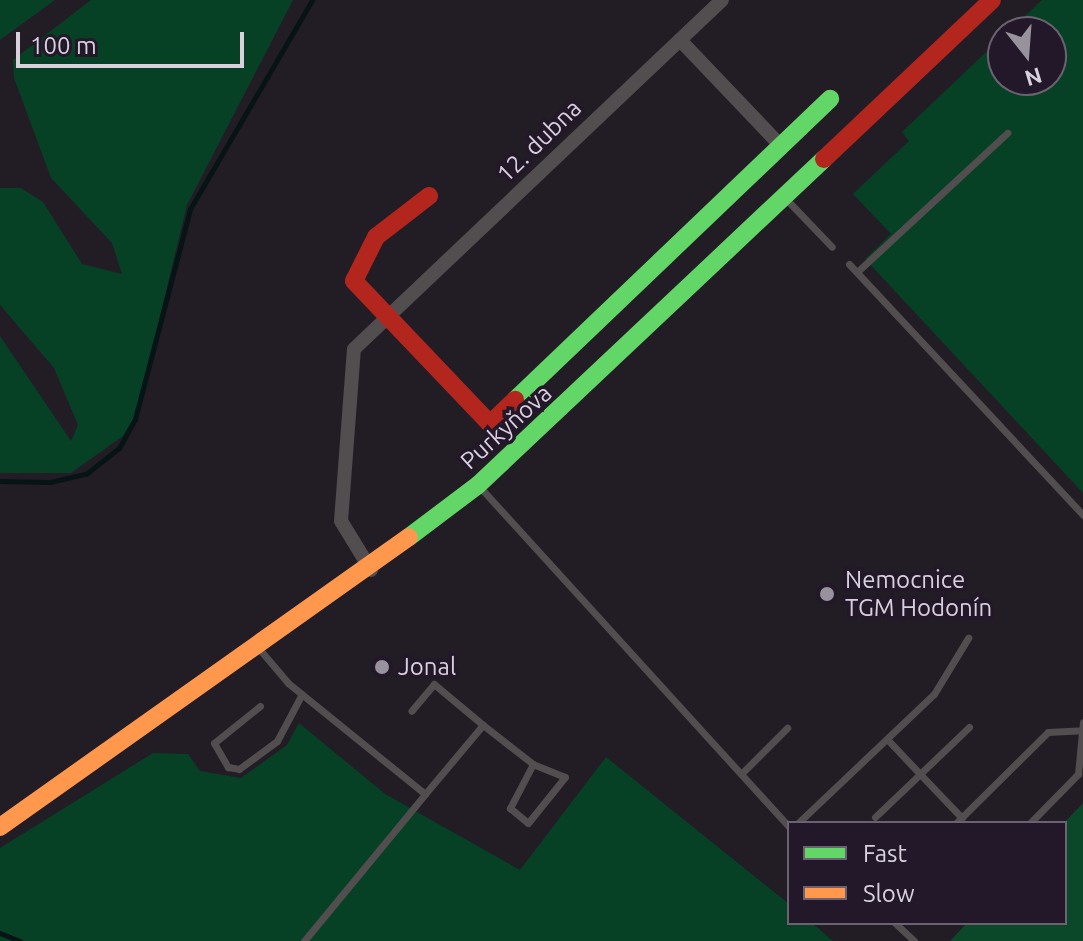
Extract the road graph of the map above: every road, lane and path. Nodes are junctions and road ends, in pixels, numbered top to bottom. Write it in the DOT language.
graph roads {
  1 [pos="722,0"];
  2 [pos="992,0"];
  3 [pos="680,40"];
  4 [pos="830,99"];
  5 [pos="1007,133"];
  6 [pos="781,146"];
  7 [pos="429,196"];
  8 [pos="784,197"];
  9 [pos="832,247"];
  10 [pos="849,264"];
  11 [pos="857,272"];
  12 [pos="389,316"];
  13 [pos="478,485"];
  14 [pos="1083,515"];
  15 [pos="371,570"];
  16 [pos="968,638"];
  17 [pos="260,649"];
  18 [pos="302,694"];
  19 [pos="260,706"];
  20 [pos="411,711"];
  21 [pos="1083,722"];
  22 [pos="483,725"];
  23 [pos="969,727"];
  24 [pos="787,728"];
  25 [pos="1082,730"];
  26 [pos="887,739"];
  27 [pos="533,764"];
  28 [pos="742,773"];
  29 [pos="920,774"];
  30 [pos="425,794"];
  31 [pos="875,817"];
  32 [pos="959,820"];
  33 [pos="800,821"];
  34 [pos="1032,821"];
  35 [pos="787,825"];
  36 [pos="0,827"];
  37 [pos="897,925"];
  38 [pos="304,941"];
  39 [pos="914,941"];
  1 -- 3 [label="street, 12. dubna"];
  2 -- 8 [label="street, Purkyňova"];
  3 -- 6 [label="street"];
  3 -- 12 [label="street, 12. dubna"];
  4 -- 6 [label="street, Purkyňova"];
  5 -- 11 [label="lane"];
  6 -- 12 [label="street, Purkyňova"];
  7 -- 12 [label="street"];
  8 -- 9 [label="lane"];
  8 -- 13 [label="street, Purkyňova"];
  10 -- 11 [label="lane"];
  11 -- 14 [label="lane"];
  12 -- 15 [label="street, 12. dubna"];
  13 -- 15 [label="street, Purkyňova"];
  13 -- 28 [label="lane"];
  15 -- 17 [label="street, Purkyňova"];
  16 -- 26 [label="lane"];
  17 -- 18 [label="lane"];
  17 -- 36 [label="street, Purkyňova"];
  18 -- 19 [label="lane"];
  18 -- 30 [label="lane"];
  20 -- 22 [label="lane"];
  21 -- 25 [label="lane"];
  22 -- 27 [label="lane"];
  22 -- 30 [label="lane"];
  23 -- 29 [label="lane"];
  24 -- 28 [label="lane"];
  25 -- 32 [label="lane"];
  25 -- 34 [label="lane"];
  26 -- 29 [label="lane"];
  26 -- 33 [label="lane"];
  27 -- 27 [label="lane"];
  28 -- 35 [label="lane"];
  29 -- 31 [label="lane"];
  29 -- 32 [label="lane"];
  30 -- 38 [label="lane"];
  37 -- 39 [label="lane"];
}
